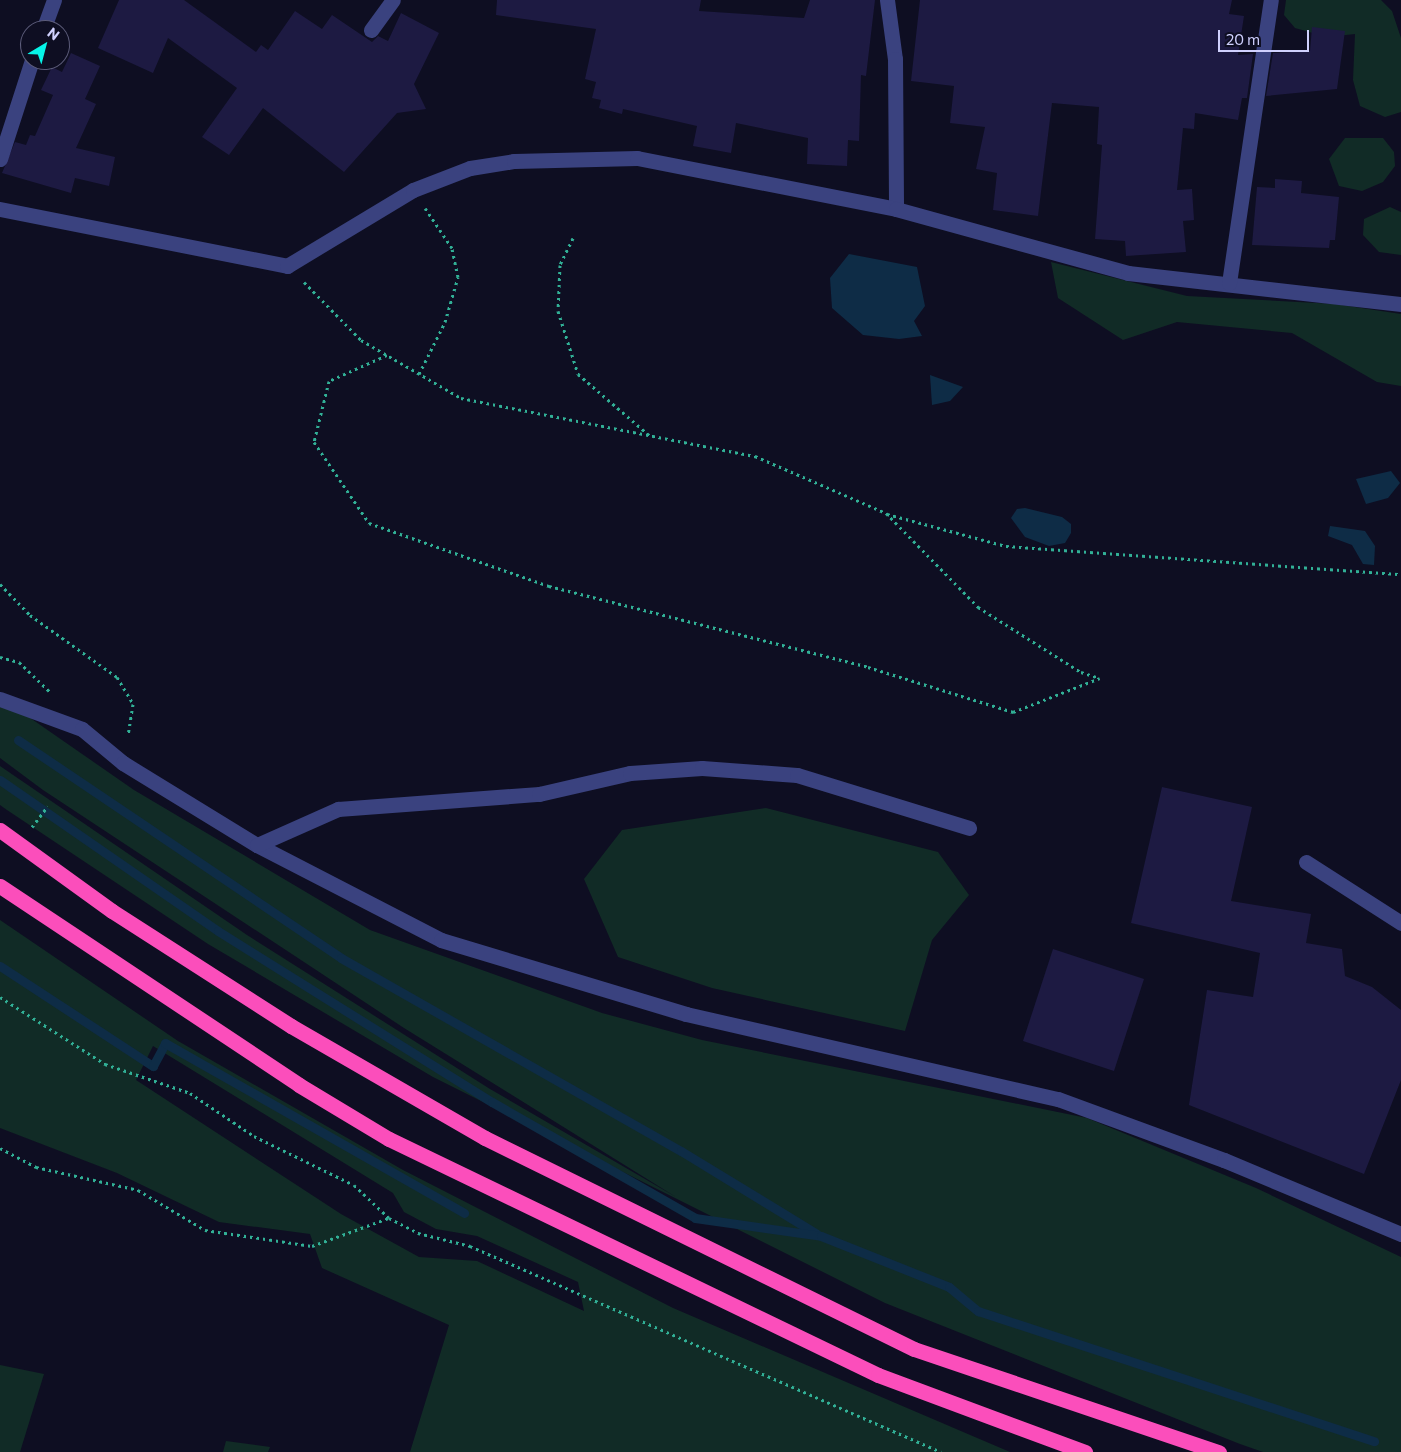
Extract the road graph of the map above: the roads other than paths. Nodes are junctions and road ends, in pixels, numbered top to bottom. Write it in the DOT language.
graph roads {
  1 [pos="54,0"];
  2 [pos="393,0"];
  3 [pos="887,0"];
  4 [pos="1272,0"];
  5 [pos="47,20"];
  6 [pos="371,30"];
  7 [pos="29,70"];
  8 [pos="0,160"];
  9 [pos="0,209"];
  10 [pos="896,209"];
  11 [pos="1229,283"];
  12 [pos="1401,304"];
  13 [pos="0,699"];
  14 [pos="969,828"];
  15 [pos="0,830"];
  16 [pos="257,845"];
  17 [pos="1306,862"];
  18 [pos="0,886"];
  19 [pos="1401,923"];
  20 [pos="1399,1231"];
  21 [pos="1085,1452"];
  22 [pos="1219,1452"];
  1 -- 5 [label="street"];
  2 -- 6 [label="street"];
  3 -- 10 [label="street"];
  4 -- 11 [label="street"];
  7 -- 8 [label="street"];
  9 -- 10 [label="street"];
  10 -- 11 [label="street"];
  11 -- 12 [label="street"];
  13 -- 16 [label="street"];
  14 -- 16 [label="street"];
  15 -- 22 [label="highway"];
  16 -- 20 [label="street"];
  17 -- 19 [label="street"];
  18 -- 21 [label="highway"];
}
